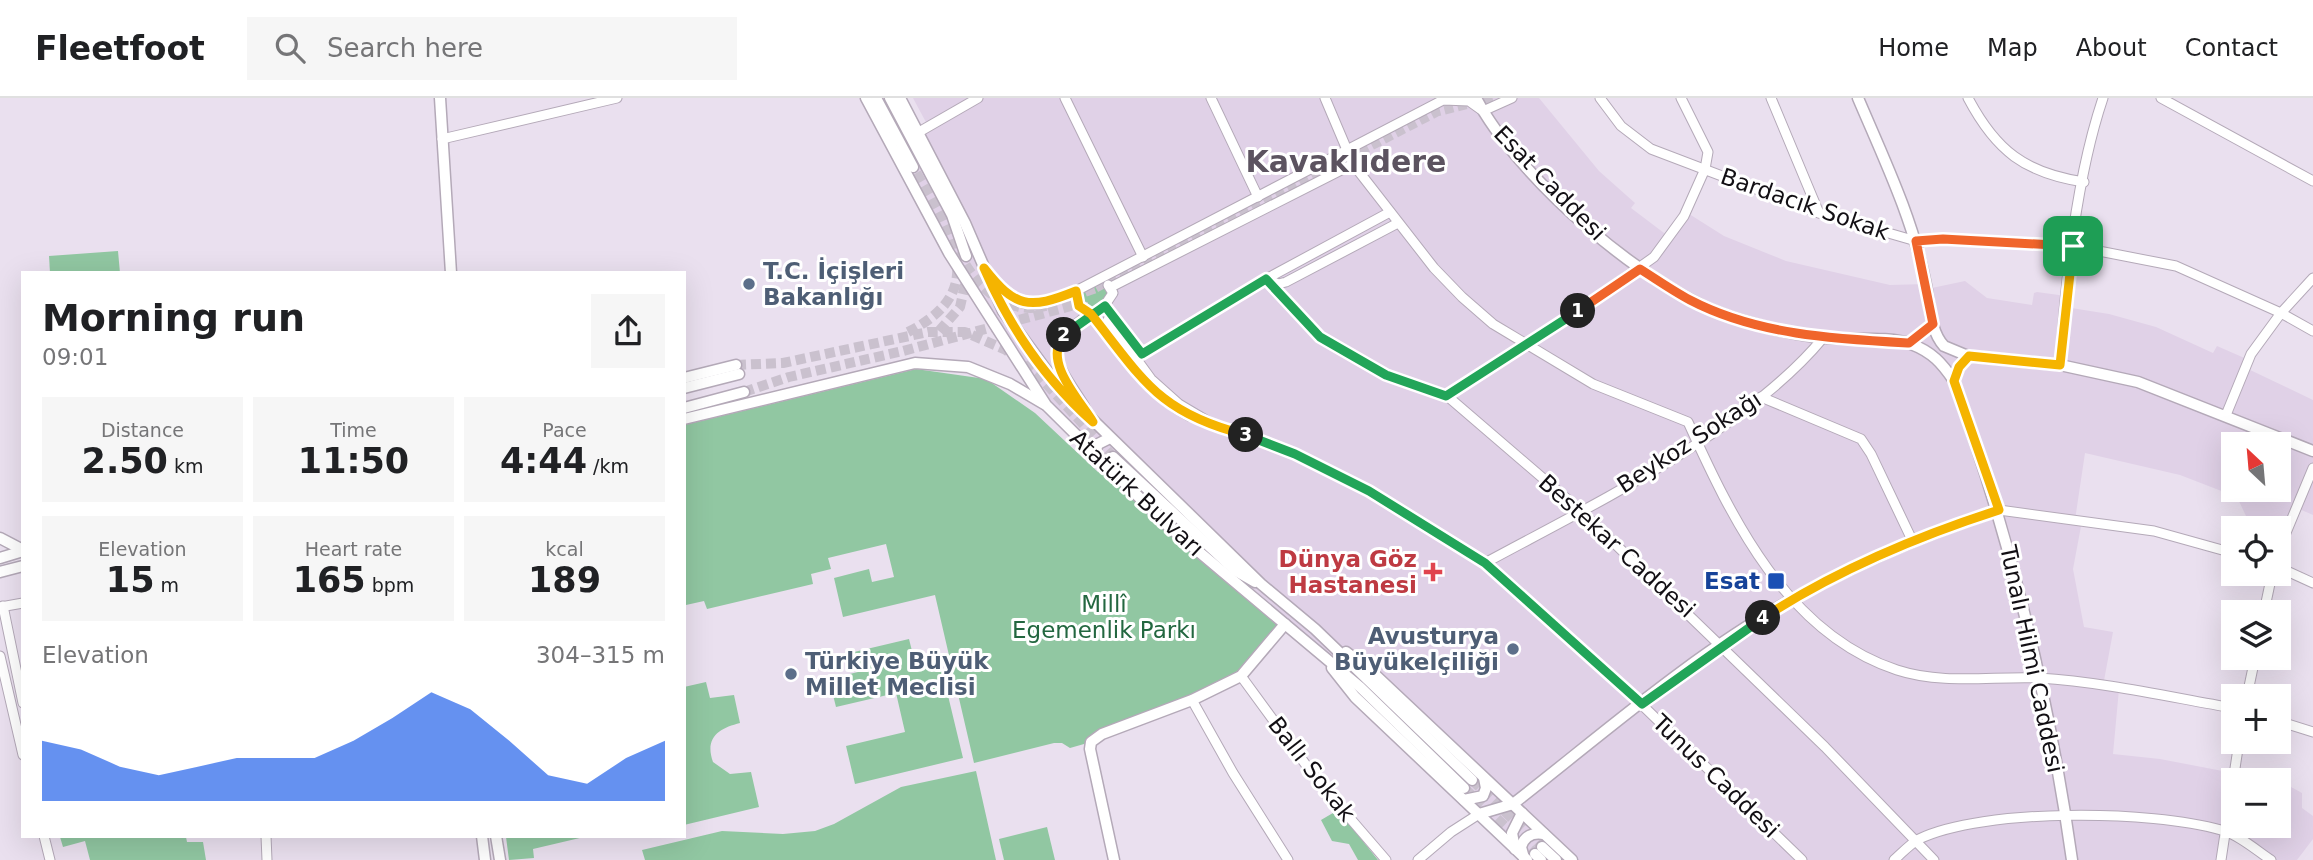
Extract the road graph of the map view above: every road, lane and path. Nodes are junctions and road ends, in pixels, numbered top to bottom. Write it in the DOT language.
graph roads {
  1 [pos="440,98"];
  2 [pos="617,98"];
  3 [pos="866,98"];
  4 [pos="876,98"];
  5 [pos="891,98"];
  6 [pos="900,98"];
  7 [pos="978,98"];
  8 [pos="1065,98"];
  9 [pos="1211,98"];
  10 [pos="1325,98"];
  11 [pos="1476,98"];
  12 [pos="1512,98"];
  13 [pos="1600,98"];
  14 [pos="1681,98"];
  15 [pos="1772,98"];
  16 [pos="1858,98"];
  17 [pos="1968,98"];
  18 [pos="2103,98"];
  19 [pos="2161,98"];
  20 [pos="1483,111"];
  21 [pos="919,132"];
  22 [pos="442,139"];
  23 [pos="1346,151"];
  24 [pos="1353,163"];
  25 [pos="913,167"];
  26 [pos="1705,169"];
  27 [pos="2313,180"];
  28 [pos="2084,182"];
  29 [pos="1258,197"];
  30 [pos="1390,212"];
  31 [pos="1819,213"];
  32 [pos="1398,223"];
  33 [pos="1916,241"];
  34 [pos="2073,246"];
  35 [pos="1327,247"];
  36 [pos="966,256"];
  37 [pos="1143,257"];
  38 [pos="1334,258"];
  39 [pos="984,268"];
  40 [pos="1640,269"];
  41 [pos="451,271"];
  42 [pos="2313,278"];
  43 [pos="1266,279"];
  44 [pos="1095,282"];
  45 [pos="1111,287"];
  46 [pos="1076,291"];
  47 [pos="1105,306"];
  48 [pos="2281,313"];
  49 [pos="1091,314"];
  50 [pos="1108,320"];
  51 [pos="1933,324"];
  52 [pos="2313,331"];
  53 [pos="1823,338"];
  54 [pos="1524,343"];
  55 [pos="1909,343"];
  56 [pos="1969,356"];
  57 [pos="2060,365"];
  58 [pos="686,378"];
  59 [pos="1954,381"];
  60 [pos="686,387"];
  61 [pos="1446,396"];
  62 [pos="1761,397"];
  63 [pos="686,401"];
  64 [pos="1046,405"];
  65 [pos="686,407"];
  66 [pos="2226,415"];
  67 [pos="686,419"];
  68 [pos="1093,422"];
  69 [pos="1211,423"];
  70 [pos="1110,438"];
  71 [pos="1697,443"];
  72 [pos="2313,451"];
  73 [pos="1094,455"];
  74 [pos="1113,457"];
  75 [pos="2313,468"];
  76 [pos="1999,510"];
  77 [pos="1581,511"];
  78 [pos="2291,521"];
  79 [pos="0,538"];
  80 [pos="1913,542"];
  81 [pos="21,550"];
  82 [pos="2221,550"];
  83 [pos="21,552"];
  84 [pos="0,558"];
  85 [pos="1485,563"];
  86 [pos="21,567"];
  87 [pos="0,572"];
  88 [pos="2291,573"];
  89 [pos="2313,583"];
  90 [pos="1261,584"];
  91 [pos="1791,600"];
  92 [pos="21,603"];
  93 [pos="1,606"];
  94 [pos="1284,624"];
  95 [pos="1329,642"];
  96 [pos="1722,645"];
  97 [pos="0,656"];
  98 [pos="1241,676"];
  99 [pos="2040,678"];
  100 [pos="21,694"];
  101 [pos="1192,701"];
  102 [pos="1642,704"];
  103 [pos="2221,706"];
  104 [pos="2291,725"];
  105 [pos="2313,732"];
  106 [pos="21,746"];
  107 [pos="1484,778"];
  108 [pos="1467,789"];
  109 [pos="1513,804"];
  110 [pos="1522,813"];
  111 [pos="1479,814"];
  112 [pos="2066,814"];
  113 [pos="2221,831"];
  114 [pos="1544,834"];
  115 [pos="44,838"];
  116 [pos="266,838"];
  117 [pos="482,838"];
  118 [pos="496,838"];
  119 [pos="2223,838"];
  120 [pos="2235,838"];
  121 [pos="1917,840"];
  122 [pos="1515,849"];
  123 [pos="1534,856"];
  124 [pos="50,860"];
  125 [pos="267,860"];
  126 [pos="485,860"];
  127 [pos="500,860"];
  128 [pos="1114,860"];
  129 [pos="1288,860"];
  130 [pos="1386,860"];
  131 [pos="1418,860"];
  132 [pos="1556,860"];
  133 [pos="1572,860"];
  134 [pos="1802,860"];
  135 [pos="1894,860"];
  136 [pos="1934,860"];
  137 [pos="2072,860"];
  138 [pos="2221,860"];
  139 [pos="2272,860"];
  1 -- 22 [label="main road"];
  2 -- 22 [label="street"];
  3 -- 64 [label="main road, Atatürk Bulvarı"];
  4 -- 25 [label="main road"];
  5 -- 36 [label="main road"];
  6 -- 21 [label="main road, Atatürk Bulvarı"];
  7 -- 21 [label="street"];
  8 -- 37 [label="street"];
  9 -- 29 [label="street"];
  10 -- 23 [label="street"];
  11 -- 20 [label="main road"];
  12 -- 20 [label="street"];
  13 -- 26 [label="street, Bardacık Sokak"];
  14 -- 26 [label="street"];
  15 -- 31 [label="street"];
  16 -- 33 [label="main road"];
  17 -- 28 [label="street"];
  18 -- 28 [label="street"];
  19 -- 27 [label="street"];
  20 -- 23 [label="street, Esat Caddesi"];
  20 -- 40 [label="main road, Esat Caddesi"];
  21 -- 39 [label="main road, Atatürk Bulvarı"];
  22 -- 41 [label="main road"];
  23 -- 24 [label="street"];
  23 -- 29 [label="street, Esat Caddesi"];
  24 -- 30 [label="street"];
  24 -- 45 [label="street"];
  26 -- 31 [label="street, Bardacık Sokak"];
  26 -- 40 [label="street"];
  28 -- 34 [label="street"];
  29 -- 37 [label="street, Esat Caddesi"];
  30 -- 32 [label="street"];
  30 -- 35 [label="street"];
  31 -- 33 [label="street, Bardacık Sokak"];
  32 -- 38 [label="street"];
  32 -- 54 [label="street"];
  33 -- 34 [label="street, Bardacık Sokak"];
  33 -- 51 [label="main road"];
  34 -- 48 [label="street, Bardacık Sokak"];
  34 -- 57 [label="street"];
  35 -- 38 [label="street"];
  35 -- 43 [label="street"];
  37 -- 44 [label="street, Esat Caddesi"];
  38 -- 43 [label="street"];
  39 -- 46 [label="main road"];
  39 -- 68 [label="main road, Atatürk Bulvarı"];
  40 -- 53 [label="main road, Esat Caddesi"];
  40 -- 54 [label="street"];
  42 -- 48 [label="street"];
  43 -- 47 [label="street"];
  43 -- 61 [label="street, Bestekar Caddesi"];
  44 -- 45 [label="street"];
  44 -- 46 [label="street, Esat Caddesi"];
  45 -- 47 [label="street"];
  46 -- 49 [label="street"];
  47 -- 49 [label="street"];
  48 -- 52 [label="street, Bardacık Sokak"];
  48 -- 66 [label="street"];
  49 -- 68 [label="main road"];
  49 -- 69 [label="street, Tunus Caddesi"];
  50 -- 69 [label="street, Tunus Caddesi"];
  51 -- 55 [label="main road"];
  51 -- 56 [label="main road"];
  53 -- 55 [label="main road, Esat Caddesi"];
  53 -- 62 [label="street, Beykoz Sokağı"];
  54 -- 61 [label="street"];
  54 -- 71 [label="street"];
  55 -- 59 [label="main road"];
  56 -- 57 [label="main road"];
  56 -- 59 [label="main road"];
  57 -- 66 [label="main road"];
  58 -- 60 [label="main road"];
  59 -- 76 [label="main road, Tunalı Hilmi Caddesi"];
  61 -- 77 [label="street, Bestekar Caddesi"];
  62 -- 71 [label="street, Beykoz Sokağı"];
  62 -- 80 [label="street"];
  63 -- 65 [label="main road"];
  64 -- 67 [label="main road"];
  64 -- 73 [label="main road, Atatürk Bulvarı"];
  66 -- 72 [label="main road"];
  68 -- 70 [label="main road, Atatürk Bulvarı"];
  69 -- 85 [label="street, Tunus Caddesi"];
  70 -- 73 [label="main road"];
  70 -- 90 [label="main road, Atatürk Bulvarı"];
  71 -- 77 [label="street, Beykoz Sokağı"];
  71 -- 91 [label="street"];
  73 -- 94 [label="main road, Atatürk Bulvarı"];
  74 -- 90 [label="main road"];
  75 -- 78 [label="street"];
  76 -- 80 [label="main road"];
  76 -- 82 [label="street"];
  76 -- 99 [label="main road, Tunalı Hilmi Caddesi"];
  77 -- 85 [label="street, Beykoz Sokağı"];
  77 -- 96 [label="street, Bestekar Caddesi"];
  79 -- 81 [label="main road"];
  80 -- 91 [label="main road"];
  83 -- 84 [label="main road"];
  85 -- 102 [label="street, Tunus Caddesi"];
  86 -- 87 [label="main road"];
  88 -- 89 [label="street"];
  90 -- 95 [label="main road, Atatürk Bulvarı"];
  91 -- 96 [label="main road"];
  91 -- 99 [label="street"];
  92 -- 93 [label="street"];
  93 -- 100 [label="street"];
  94 -- 98 [label="main road"];
  94 -- 108 [label="main road, Atatürk Bulvarı"];
  95 -- 107 [label="main road"];
  95 -- 108 [label="main road, Atatürk Bulvarı"];
  96 -- 102 [label="main road"];
  96 -- 121 [label="street, Bestekar Caddesi"];
  97 -- 106 [label="street"];
  98 -- 101 [label="main road"];
  98 -- 130 [label="street, Ballı Sokak"];
  99 -- 103 [label="street"];
  99 -- 112 [label="main road, Tunalı Hilmi Caddesi"];
  101 -- 128 [label="main road"];
  101 -- 129 [label="street"];
  102 -- 109 [label="main road"];
  102 -- 134 [label="street, Tunus Caddesi"];
  104 -- 105 [label="street"];
  107 -- 108 [label="main road"];
  107 -- 109 [label="main road"];
  108 -- 111 [label="main road"];
  109 -- 110 [label="main road"];
  109 -- 111 [label="main road"];
  110 -- 114 [label="main road"];
  110 -- 122 [label="main road"];
  111 -- 122 [label="main road"];
  111 -- 131 [label="street"];
  112 -- 113 [label="street"];
  112 -- 121 [label="street"];
  112 -- 137 [label="main road, Tunalı Hilmi Caddesi"];
  114 -- 123 [label="main road"];
  114 -- 133 [label="main road"];
  115 -- 124 [label="street"];
  116 -- 125 [label="street"];
  117 -- 126 [label="main road"];
  118 -- 127 [label="main road"];
  119 -- 138 [label="street"];
  120 -- 139 [label="street"];
  121 -- 135 [label="street"];
  121 -- 136 [label="street, Bestekar Caddesi"];
  122 -- 123 [label="main road"];
  123 -- 132 [label="main road"];
}
